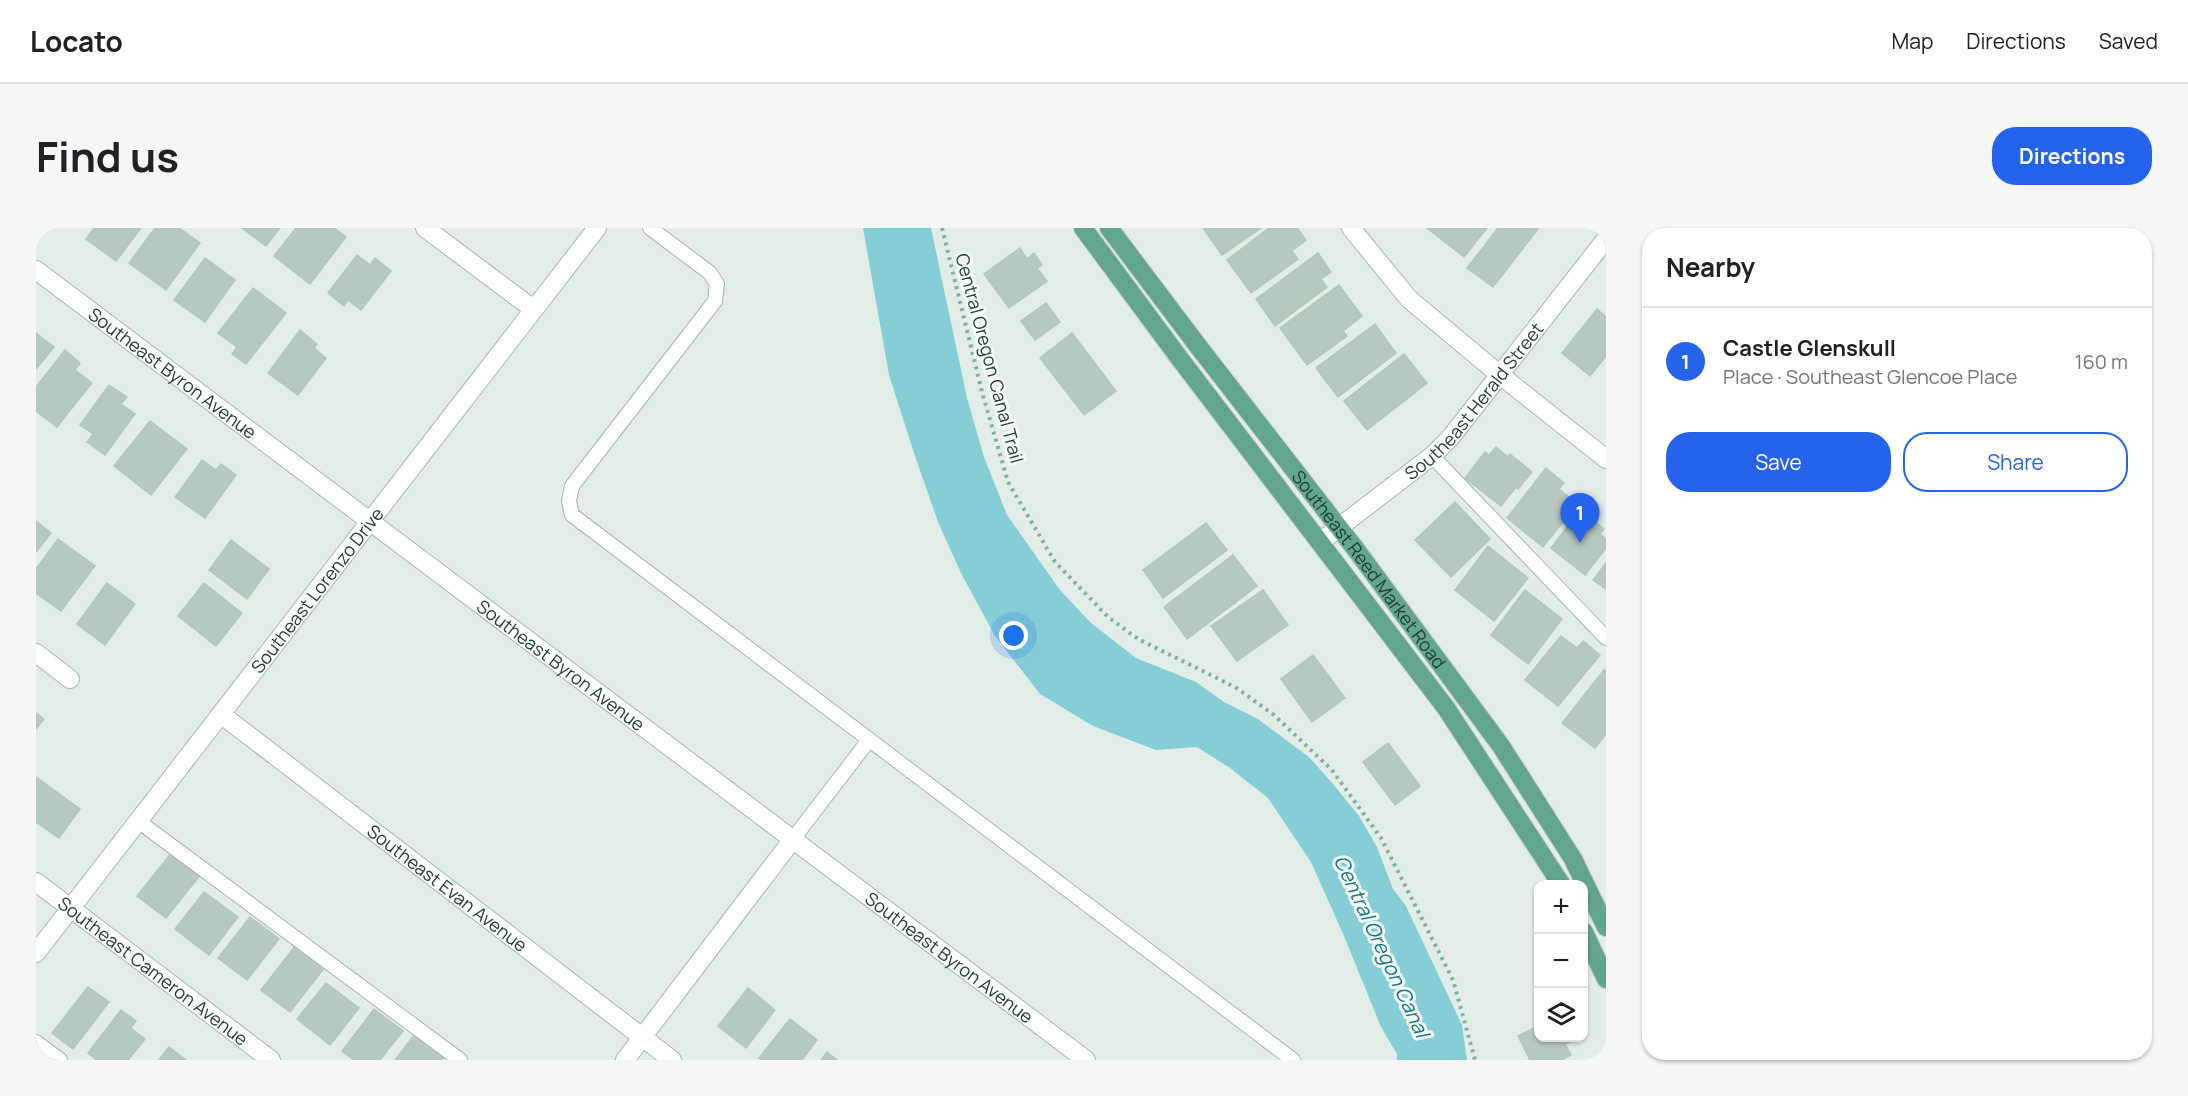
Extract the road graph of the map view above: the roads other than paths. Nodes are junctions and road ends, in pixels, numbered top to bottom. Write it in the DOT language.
graph roads {
  1 [pos="425,228"];
  2 [pos="597,228"];
  3 [pos="650,228"];
  4 [pos="1083,228"];
  5 [pos="1109,228"];
  6 [pos="1351,228"];
  7 [pos="1606,239"];
  8 [pos="36,270"];
  9 [pos="533,309"];
  10 [pos="1500,375"];
  11 [pos="1432,456"];
  12 [pos="1606,459"];
  13 [pos="370,521"];
  14 [pos="1338,528"];
  15 [pos="1320,542"];
  16 [pos="1606,638"];
  17 [pos="36,653"];
  18 [pos="70,679"];
  19 [pos="222,715"];
  20 [pos="869,740"];
  21 [pos="138,821"];
  22 [pos="793,839"];
  23 [pos="1558,880"];
  24 [pos="36,882"];
  25 [pos="70,907"];
  26 [pos="1606,927"];
  27 [pos="1585,934"];
  28 [pos="36,953"];
  29 [pos="1606,979"];
  30 [pos="642,1037"];
  31 [pos="36,1042"];
  32 [pos="60,1060"];
  33 [pos="271,1060"];
  34 [pos="460,1060"];
  35 [pos="625,1060"];
  36 [pos="672,1060"];
  37 [pos="1086,1060"];
  38 [pos="1293,1060"];
  1 -- 9 [label="street"];
  2 -- 9 [label="street, Southeast Lorenzo Drive"];
  3 -- 20 [label="lane"];
  4 -- 15 [label="main road, Southeast Reed Market Road"];
  5 -- 14 [label="main road, Southeast Reed Market Road"];
  6 -- 10 [label="street"];
  7 -- 10 [label="street, Southeast Herald Street"];
  8 -- 13 [label="street, Southeast Byron Avenue"];
  9 -- 13 [label="street, Southeast Lorenzo Drive"];
  10 -- 11 [label="street, Southeast Herald Street"];
  10 -- 12 [label="street"];
  11 -- 14 [label="street, Southeast Herald Street"];
  11 -- 16 [label="lane"];
  13 -- 19 [label="street, Southeast Lorenzo Drive"];
  13 -- 22 [label="street, Southeast Byron Avenue"];
  14 -- 15 [label="street, Southeast Herald Street"];
  14 -- 26 [label="main road, Southeast Reed Market Road"];
  15 -- 23 [label="main road, Southeast Reed Market Road"];
  17 -- 18 [label="street"];
  19 -- 21 [label="street, Southeast Lorenzo Drive"];
  19 -- 30 [label="street, Southeast Evan Avenue"];
  20 -- 22 [label="lane"];
  20 -- 38 [label="lane"];
  21 -- 25 [label="street, Southeast Lorenzo Drive"];
  21 -- 34 [label="lane"];
  22 -- 30 [label="street"];
  22 -- 37 [label="street, Southeast Byron Avenue"];
  24 -- 25 [label="street, Southeast Cameron Avenue"];
  25 -- 28 [label="street, Southeast Lorenzo Drive"];
  25 -- 33 [label="street, Southeast Cameron Avenue"];
  27 -- 29 [label="main road"];
  30 -- 35 [label="street"];
  30 -- 36 [label="street, Southeast Evan Avenue"];
  31 -- 32 [label="lane"];
}
